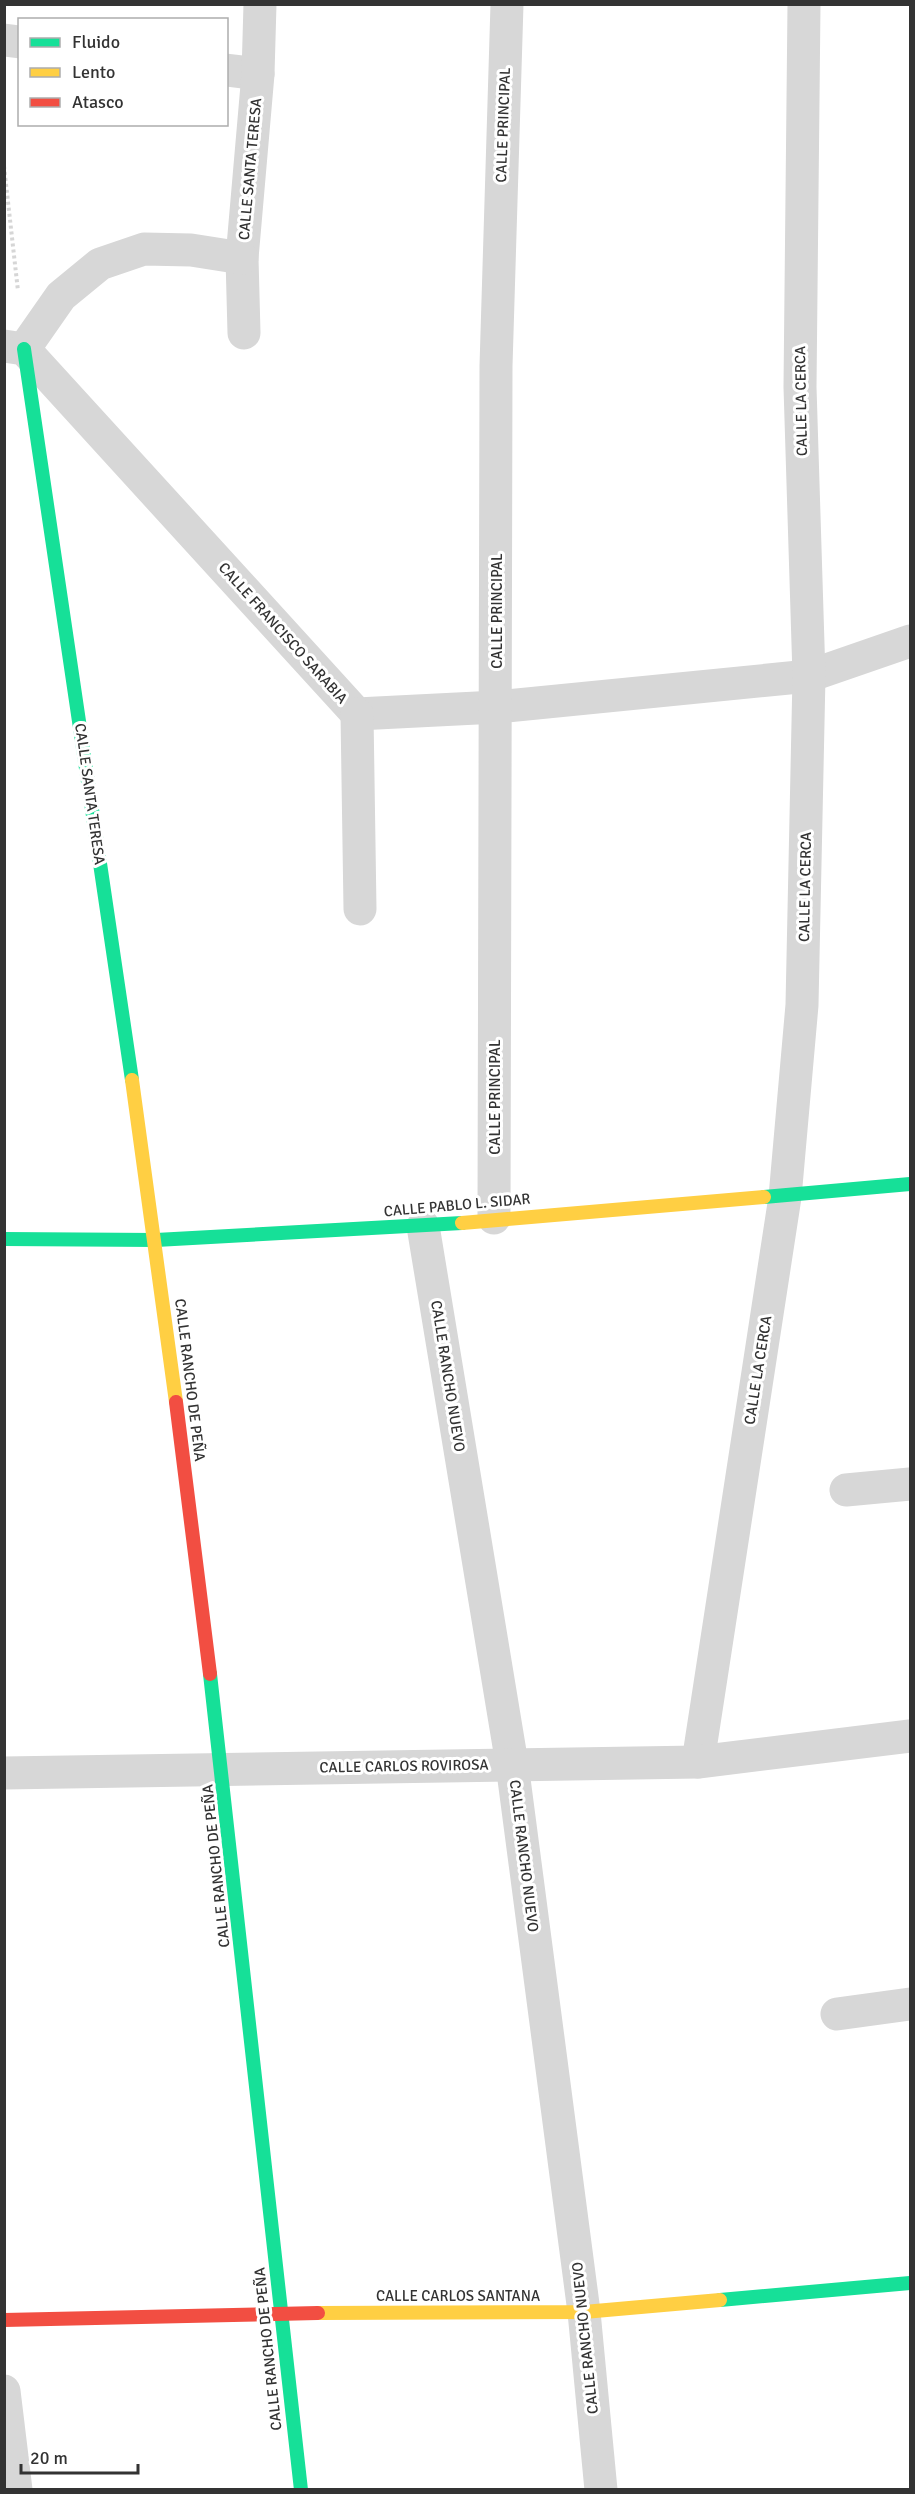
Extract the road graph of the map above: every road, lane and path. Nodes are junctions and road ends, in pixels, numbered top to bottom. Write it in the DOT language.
graph roads {
  1 [pos="260,4"];
  2 [pos="507,4"];
  3 [pos="804,4"];
  4 [pos="242,72"];
  5 [pos="4,166"];
  6 [pos="242,258"];
  7 [pos="244,333"];
  8 [pos="14,347"];
  9 [pos="910,641"];
  10 [pos="809,676"];
  11 [pos="497,707"];
  12 [pos="357,714"];
  13 [pos="360,909"];
  14 [pos="910,1184"];
  15 [pos="785,1197"];
  16 [pos="494,1218"];
  17 [pos="423,1226"];
  18 [pos="4,1239"];
  19 [pos="156,1240"];
  20 [pos="910,1484"];
  21 [pos="846,1490"];
  22 [pos="910,1736"];
  23 [pos="698,1762"];
  24 [pos="512,1764"];
  25 [pos="222,1769"];
  26 [pos="4,1773"];
  27 [pos="910,2004"];
  28 [pos="837,2014"];
  29 [pos="910,2283"];
  30 [pos="584,2312"];
  31 [pos="280,2313"];
  32 [pos="4,2320"];
  33 [pos="4,2391"];
  34 [pos="16,2490"];
  35 [pos="301,2490"];
  36 [pos="601,2490"];
  1 -- 4 [label="street, CALLE SANTA TERESA"];
  2 -- 11 [label="street, CALLE PRINCIPAL"];
  3 -- 10 [label="street, CALLE LA CERCA"];
  4 -- 6 [label="street, CALLE SANTA TERESA"];
  5 -- 8 [label="path"];
  6 -- 7 [label="street, CALLE SANTA TERESA"];
  6 -- 8 [label="street"];
  8 -- 12 [label="street, CALLE FRANCISCO SARABIA"];
  8 -- 19 [label="street, CALLE SANTA TERESA"];
  9 -- 10 [label="street, CALLE FRANCISCO SARABIA"];
  10 -- 11 [label="street, CALLE FRANCISCO SARABIA"];
  10 -- 15 [label="street, CALLE LA CERCA"];
  11 -- 12 [label="street, CALLE FRANCISCO SARABIA"];
  11 -- 16 [label="street, CALLE PRINCIPAL"];
  12 -- 13 [label="street"];
  14 -- 15 [label="street, CALLE PABLO L. SIDAR"];
  15 -- 16 [label="street, CALLE PABLO L. SIDAR"];
  15 -- 23 [label="street, CALLE LA CERCA"];
  16 -- 17 [label="street, CALLE PABLO L. SIDAR"];
  17 -- 19 [label="street, CALLE PABLO L. SIDAR"];
  17 -- 24 [label="street, CALLE RANCHO NUEVO"];
  18 -- 19 [label="street, CALLE PABLO L. SIDAR"];
  19 -- 25 [label="street, CALLE RANCHO DE PEÑA"];
  20 -- 21 [label="street"];
  22 -- 23 [label="street, CALLE CARLOS ROVIROSA"];
  23 -- 24 [label="street, CALLE CARLOS ROVIROSA"];
  24 -- 25 [label="street, CALLE CARLOS ROVIROSA"];
  24 -- 30 [label="street, CALLE RANCHO NUEVO"];
  25 -- 26 [label="street, CALLE CARLOS ROVIROSA"];
  25 -- 31 [label="street, CALLE RANCHO DE PEÑA"];
  27 -- 28 [label="street"];
  29 -- 30 [label="street, CALLE CARLOS SANTANA"];
  30 -- 31 [label="street, CALLE CARLOS SANTANA"];
  30 -- 36 [label="street, CALLE RANCHO NUEVO"];
  31 -- 32 [label="street, CALLE CARLOS SANTANA"];
  31 -- 35 [label="street, CALLE RANCHO DE PEÑA"];
  33 -- 34 [label="street"];
}
